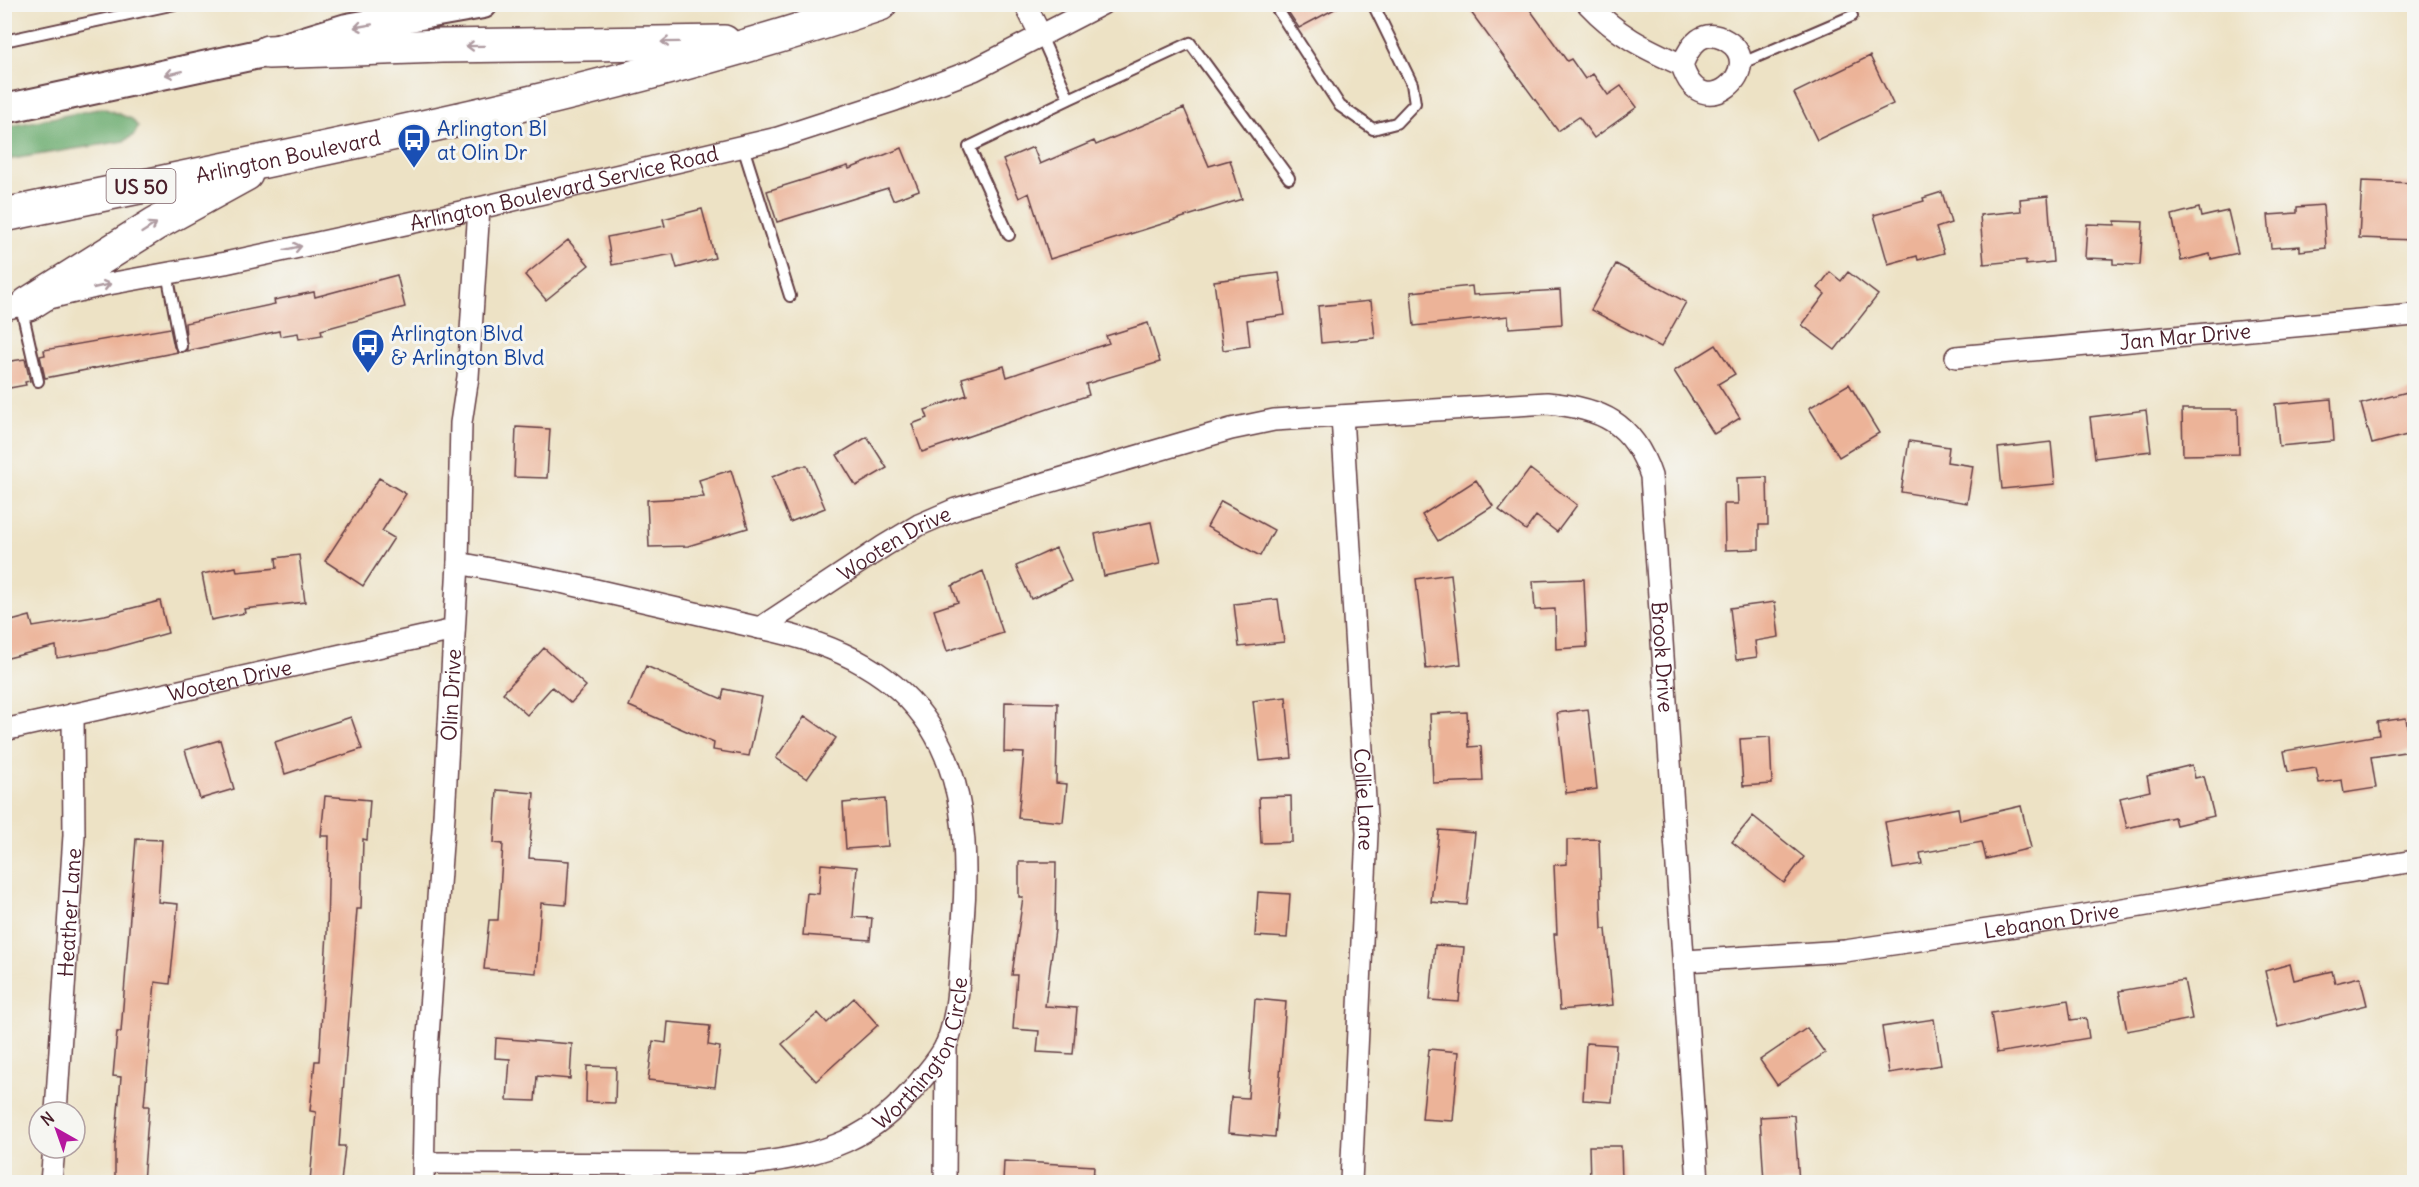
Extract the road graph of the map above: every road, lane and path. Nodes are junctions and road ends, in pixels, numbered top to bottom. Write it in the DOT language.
graph roads {
  1 [pos="175,4"];
  2 [pos="483,4"];
  3 [pos="880,4"];
  4 [pos="1025,4"];
  5 [pos="1102,4"];
  6 [pos="1274,4"];
  7 [pos="1373,4"];
  8 [pos="1588,4"];
  9 [pos="1851,16"];
  10 [pos="1041,36"];
  11 [pos="4,41"];
  12 [pos="770,41"];
  13 [pos="268,52"];
  14 [pos="1740,63"];
  15 [pos="1682,65"];
  16 [pos="1069,99"];
  17 [pos="4,109"];
  18 [pos="743,147"];
  19 [pos="277,157"];
  20 [pos="1289,178"];
  21 [pos="479,208"];
  22 [pos="4,215"];
  23 [pos="1009,235"];
  24 [pos="167,273"];
  25 [pos="790,296"];
  26 [pos="18,306"];
  27 [pos="2415,315"];
  28 [pos="181,346"];
  29 [pos="1956,357"];
  30 [pos="38,381"];
  31 [pos="1342,416"];
  32 [pos="458,563"];
  33 [pos="760,628"];
  34 [pos="454,630"];
  35 [pos="73,714"];
  36 [pos="4,730"];
  37 [pos="2415,861"];
  38 [pos="1685,961"];
  39 [pos="946,1044"];
  40 [pos="57,1100"];
  41 [pos="53,1160"];
  42 [pos="423,1173"];
  43 [pos="51,1182"];
  44 [pos="945,1182"];
  45 [pos="1351,1182"];
  46 [pos="1698,1182"];
  1 -- 11 [label="lane"];
  2 -- 13 [label="street, one-way"];
  3 -- 12 [label="highway, Arlington Boulevard / US 50"];
  4 -- 10 [label="street"];
  5 -- 10 [label="street, Arlington Boulevard Service Road"];
  6 -- 7 [label="lane"];
  8 -- 15 [label="street"];
  9 -- 14 [label="lane"];
  10 -- 16 [label="lane"];
  10 -- 18 [label="street, Arlington Boulevard Service Road"];
  12 -- 13 [label="highway, one-way"];
  12 -- 19 [label="highway, Arlington Boulevard / US 50"];
  13 -- 17 [label="street, one-way"];
  14 -- 15 [label="street"];
  14 -- 15 [label="street"];
  16 -- 20 [label="lane"];
  16 -- 23 [label="lane"];
  18 -- 21 [label="street, Arlington Boulevard Service Road"];
  18 -- 25 [label="lane"];
  19 -- 22 [label="highway, Arlington Boulevard / US 50"];
  26 -- 19 [label="highway, one-way"];
  24 -- 21 [label="street, Arlington Boulevard Service Road, one-way"];
  21 -- 32 [label="street, Olin Drive"];
  26 -- 24 [label="street, Arlington Boulevard Service Road, one-way"];
  24 -- 28 [label="lane"];
  26 -- 30 [label="lane"];
  27 -- 29 [label="street, Jan Mar Drive"];
  31 -- 33 [label="street, Wooten Drive"];
  31 -- 38 [label="street, Brook Drive"];
  31 -- 45 [label="street, Collie Lane"];
  32 -- 33 [label="street"];
  32 -- 34 [label="street, Olin Drive"];
  33 -- 39 [label="street, Worthington Circle"];
  34 -- 35 [label="street, Wooten Drive"];
  34 -- 42 [label="street, Olin Drive"];
  35 -- 36 [label="street, Wooten Drive"];
  35 -- 40 [label="street, Heather Lane"];
  37 -- 38 [label="street, Lebanon Drive"];
  38 -- 46 [label="street, Brook Drive"];
  39 -- 42 [label="street, Worthington Circle"];
  39 -- 44 [label="street"];
  41 -- 43 [label="street"];
}
